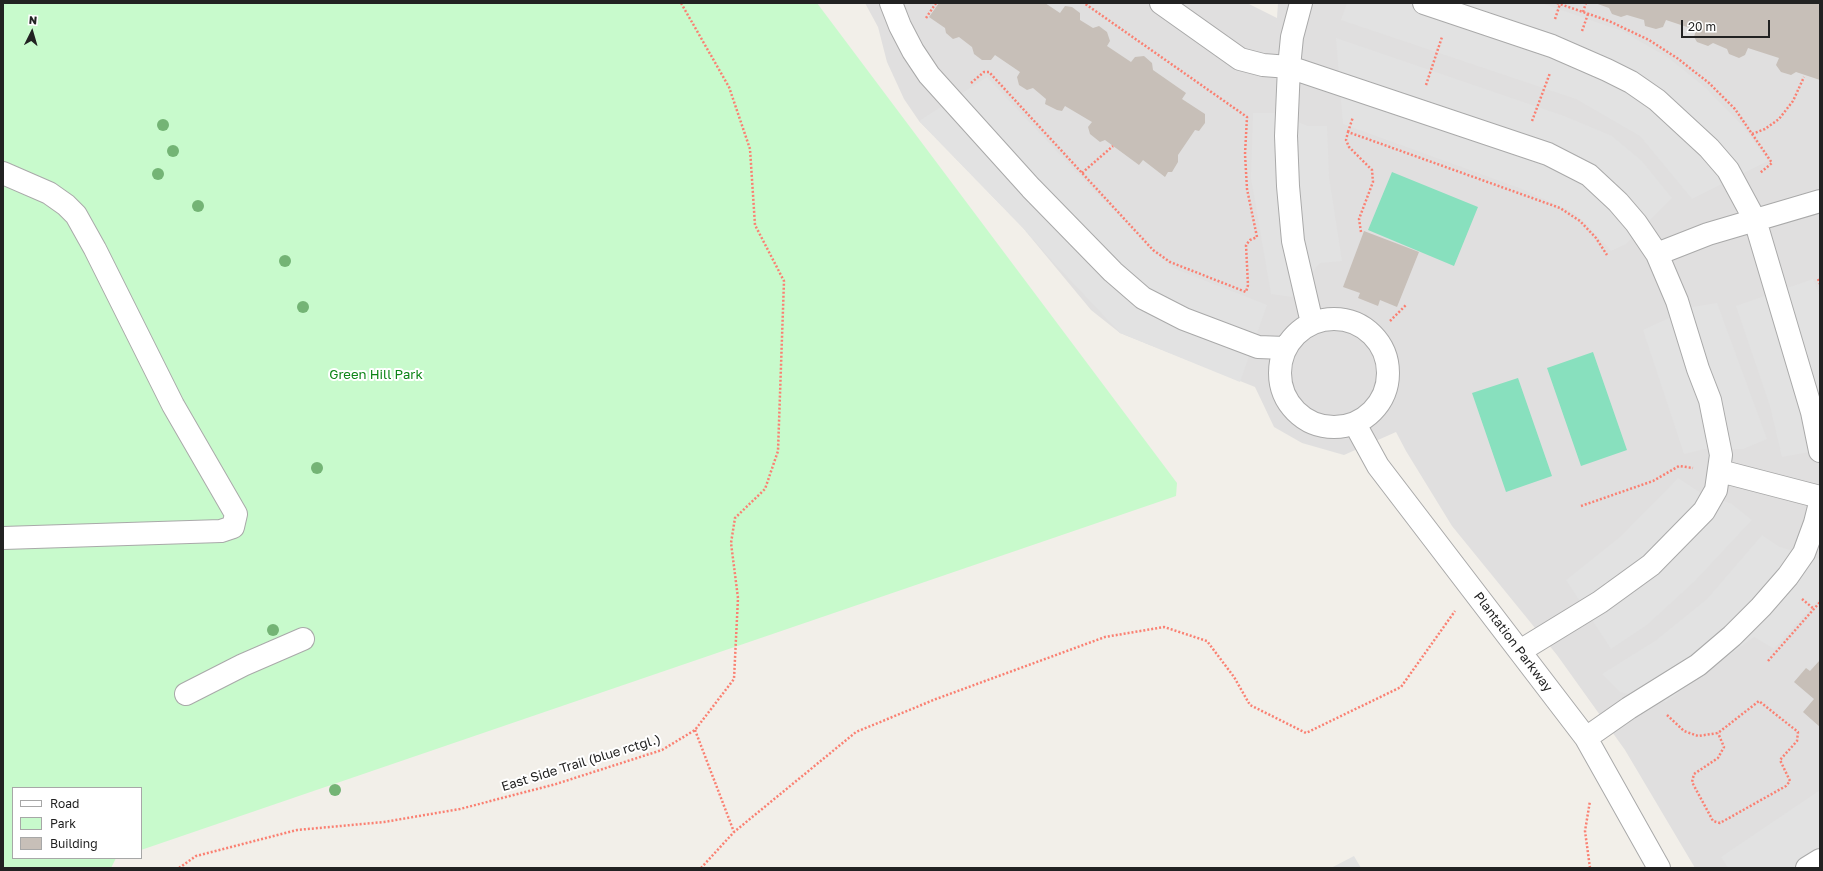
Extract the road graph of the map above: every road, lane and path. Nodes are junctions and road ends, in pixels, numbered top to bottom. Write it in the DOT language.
graph roads {
  1 [pos="681,3"];
  2 [pos="891,3"];
  3 [pos="936,3"];
  4 [pos="1084,3"];
  5 [pos="1161,3"];
  6 [pos="1301,3"];
  7 [pos="1424,3"];
  8 [pos="1557,3"];
  9 [pos="1586,3"];
  10 [pos="1583,12"];
  11 [pos="925,20"];
  12 [pos="1438,49"];
  13 [pos="1289,67"];
  14 [pos="1432,68"];
  15 [pos="1804,77"];
  16 [pos="965,78"];
  17 [pos="1545,86"];
  18 [pos="1538,106"];
  19 [pos="1752,134"];
  20 [pos="1113,146"];
  21 [pos="1082,173"];
  22 [pos="3,174"];
  23 [pos="1755,176"];
  24 [pos="1820,201"];
  25 [pos="1755,220"];
  26 [pos="1361,232"];
  27 [pos="1657,254"];
  28 [pos="1607,255"];
  29 [pos="1818,279"];
  30 [pos="1820,284"];
  31 [pos="1406,305"];
  32 [pos="1390,321"];
  33 [pos="1312,323"];
  34 [pos="1285,348"];
  35 [pos="1355,424"];
  36 [pos="1820,451"];
  37 [pos="1720,471"];
  38 [pos="1820,497"];
  39 [pos="1820,504"];
  40 [pos="1581,506"];
  41 [pos="3,538"];
  42 [pos="1820,602"];
  43 [pos="1454,611"];
  44 [pos="303,639"];
  45 [pos="1520,651"];
  46 [pos="1768,661"];
  47 [pos="186,694"];
  48 [pos="1650,695"];
  49 [pos="695,730"];
  50 [pos="1718,733"];
  51 [pos="1586,738"];
  52 [pos="1591,796"];
  53 [pos="734,832"];
  54 [pos="1820,860"];
  55 [pos="179,868"];
  56 [pos="701,868"];
  57 [pos="1590,868"];
  58 [pos="1659,868"];
  59 [pos="1807,868"];
  1 -- 49 [label="path, East Side Trail (blue rctgl.)"];
  2 -- 34 [label="street"];
  3 -- 11 [label="path"];
  4 -- 21 [label="path"];
  5 -- 13 [label="street"];
  6 -- 13 [label="street"];
  7 -- 25 [label="street"];
  8 -- 10 [label="path"];
  9 -- 10 [label="path"];
  10 -- 19 [label="path"];
  12 -- 14 [label="path"];
  13 -- 27 [label="street"];
  13 -- 33 [label="street"];
  15 -- 19 [label="path"];
  16 -- 21 [label="path"];
  17 -- 18 [label="path"];
  19 -- 23 [label="path"];
  20 -- 21 [label="path"];
  22 -- 41 [label="street"];
  24 -- 25 [label="street"];
  25 -- 27 [label="street"];
  25 -- 36 [label="street"];
  26 -- 28 [label="path"];
  27 -- 37 [label="street"];
  29 -- 30 [label="path"];
  31 -- 32 [label="path"];
  33 -- 34 [label="street"];
  33 -- 35 [label="street"];
  34 -- 35 [label="street"];
  35 -- 45 [label="street, Plantation Parkway"];
  37 -- 38 [label="street"];
  37 -- 40 [label="path"];
  37 -- 45 [label="street"];
  39 -- 48 [label="street"];
  42 -- 46 [label="path"];
  43 -- 53 [label="path"];
  44 -- 47 [label="street"];
  45 -- 51 [label="street, Plantation Parkway"];
  48 -- 50 [label="path"];
  48 -- 51 [label="street"];
  49 -- 53 [label="path"];
  49 -- 55 [label="path, East Side Trail (blue rctgl.)"];
  50 -- 50 [label="path"];
  51 -- 58 [label="street, Plantation Parkway"];
  52 -- 57 [label="path"];
  53 -- 56 [label="path"];
  54 -- 59 [label="street"];
}
